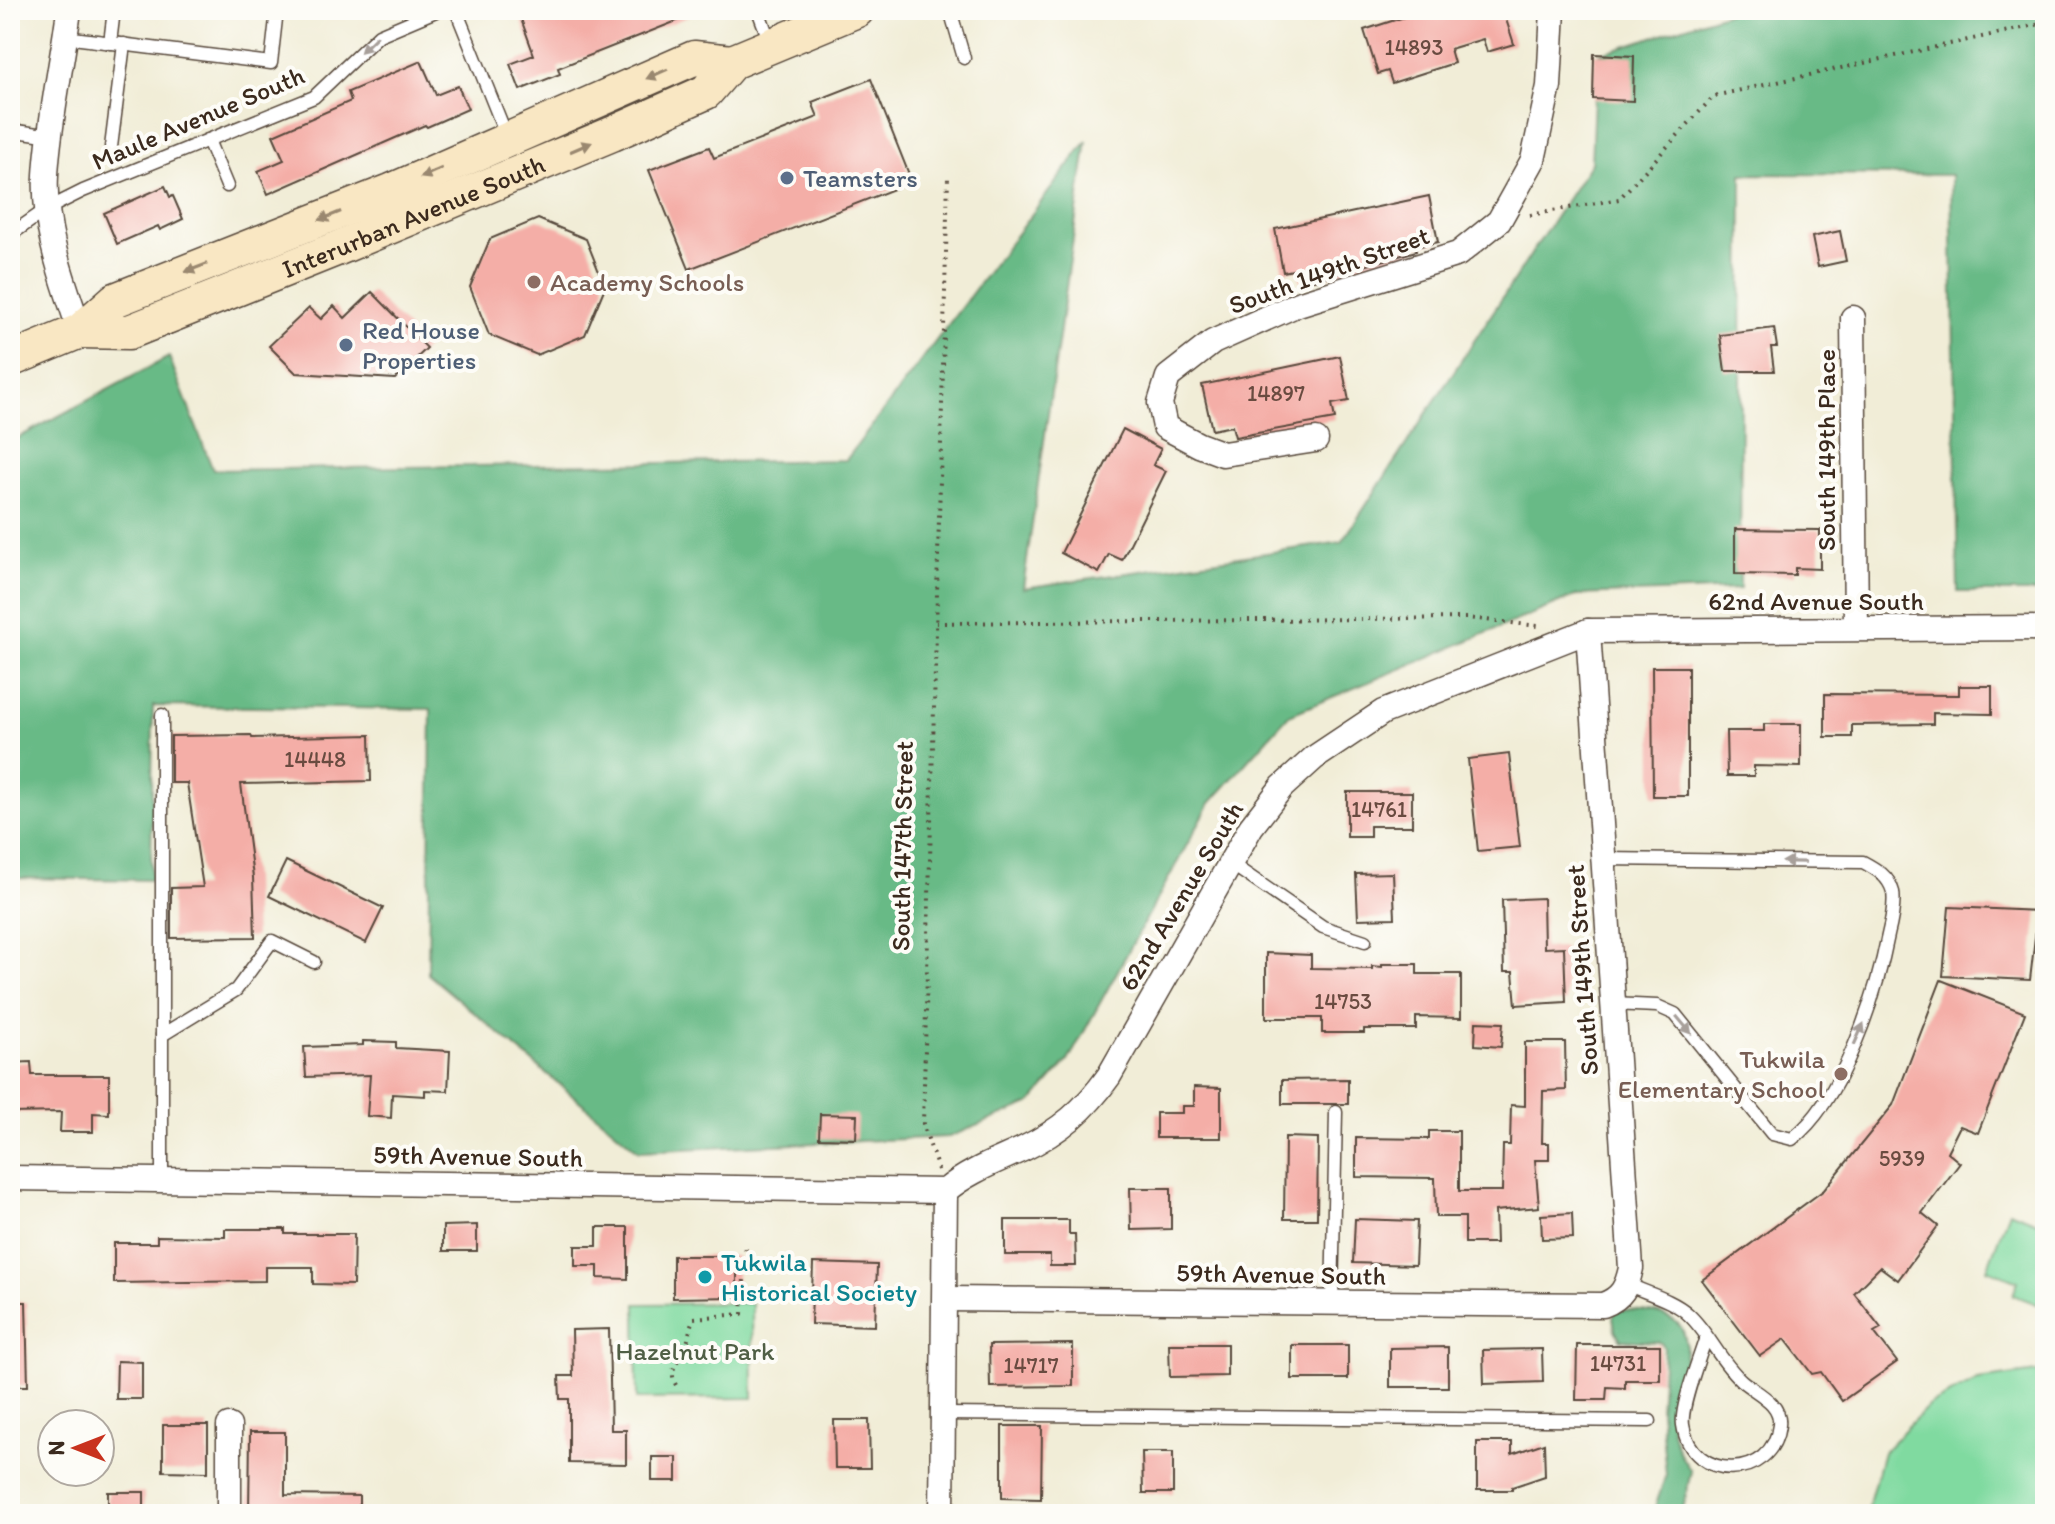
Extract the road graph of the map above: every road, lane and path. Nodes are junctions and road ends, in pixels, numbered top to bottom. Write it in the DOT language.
graph roads {
  1 [pos="69,10"];
  2 [pos="114,10"];
  3 [pos="277,10"];
  4 [pos="438,10"];
  5 [pos="456,10"];
  6 [pos="758,10"];
  7 [pos="857,10"];
  8 [pos="950,10"];
  9 [pos="1553,10"];
  10 [pos="2045,23"];
  11 [pos="65,37"];
  12 [pos="117,44"];
  13 [pos="771,45"];
  14 [pos="964,58"];
  15 [pos="732,62"];
  16 [pos="10,130"];
  17 [pos="51,136"];
  18 [pos="508,139"];
  19 [pos="208,140"];
  20 [pos="111,147"];
  21 [pos="948,177"];
  22 [pos="227,186"];
  23 [pos="47,209"];
  24 [pos="1499,221"];
  25 [pos="10,235"];
  26 [pos="1853,318"];
  27 [pos="80,331"];
  28 [pos="10,360"];
  29 [pos="1316,440"];
  30 [pos="936,623"];
  31 [pos="1543,626"];
  32 [pos="1856,628"];
  33 [pos="2045,628"];
  34 [pos="1588,631"];
  35 [pos="162,715"];
  36 [pos="1603,859"];
  37 [pos="1230,863"];
  38 [pos="1365,941"];
  39 [pos="314,962"];
  40 [pos="1612,1004"];
  41 [pos="162,1035"];
  42 [pos="1336,1112"];
  43 [pos="10,1178"];
  44 [pos="162,1180"];
  45 [pos="945,1191"];
  46 [pos="746,1244"];
  47 [pos="1622,1292"];
  48 [pos="945,1299"];
  49 [pos="1332,1302"];
  50 [pos="1706,1337"];
  51 [pos="676,1385"];
  52 [pos="943,1414"];
  53 [pos="1650,1421"];
  54 [pos="229,1426"];
  55 [pos="229,1514"];
  56 [pos="942,1514"];
  1 -- 11 [label="street"];
  2 -- 12 [label="lane"];
  3 -- 12 [label="lane"];
  4 -- 19 [label="lane, Maule Avenue South, one-way"];
  5 -- 18 [label="lane"];
  6 -- 13 [label="lane"];
  7 -- 13 [label="main road, Interurban Avenue South"];
  8 -- 14 [label="lane"];
  9 -- 24 [label="street, South 149th Street"];
  10 -- 24 [label="path"];
  11 -- 12 [label="lane"];
  11 -- 17 [label="street"];
  12 -- 20 [label="lane"];
  13 -- 15 [label="main road, Interurban Avenue South"];
  15 -- 18 [label="main road, Interurban Avenue South, one-way"];
  27 -- 15 [label="main road, Interurban Avenue South, one-way"];
  16 -- 17 [label="lane"];
  17 -- 23 [label="street"];
  18 -- 27 [label="main road, Interurban Avenue South, one-way"];
  19 -- 22 [label="lane"];
  19 -- 23 [label="lane, Maule Avenue South"];
  21 -- 30 [label="path, South 147th Street"];
  23 -- 25 [label="lane, Maule Avenue South"];
  23 -- 27 [label="street"];
  24 -- 29 [label="street, South 149th Street"];
  26 -- 32 [label="street, South 149th Place"];
  27 -- 28 [label="main road, Interurban Avenue South"];
  30 -- 31 [label="path"];
  30 -- 45 [label="path, South 147th Street"];
  32 -- 33 [label="street, 62nd Avenue South"];
  32 -- 34 [label="street, 62nd Avenue South"];
  34 -- 36 [label="street, South 149th Street"];
  34 -- 37 [label="street, 62nd Avenue South"];
  35 -- 41 [label="lane"];
  36 -- 40 [label="street, South 149th Street"];
  40 -- 36 [label="lane, one-way"];
  37 -- 38 [label="lane"];
  37 -- 45 [label="street, 62nd Avenue South"];
  39 -- 41 [label="lane"];
  40 -- 47 [label="street, South 149th Street"];
  41 -- 44 [label="lane"];
  42 -- 49 [label="lane"];
  43 -- 44 [label="street, 59th Avenue South"];
  44 -- 45 [label="street, 59th Avenue South"];
  45 -- 48 [label="street"];
  46 -- 51 [label="path"];
  47 -- 49 [label="street, 59th Avenue South"];
  47 -- 50 [label="lane"];
  48 -- 49 [label="street, 59th Avenue South"];
  48 -- 52 [label="street"];
  50 -- 50 [label="lane"];
  52 -- 53 [label="lane"];
  52 -- 56 [label="street"];
  54 -- 55 [label="street"];
}
